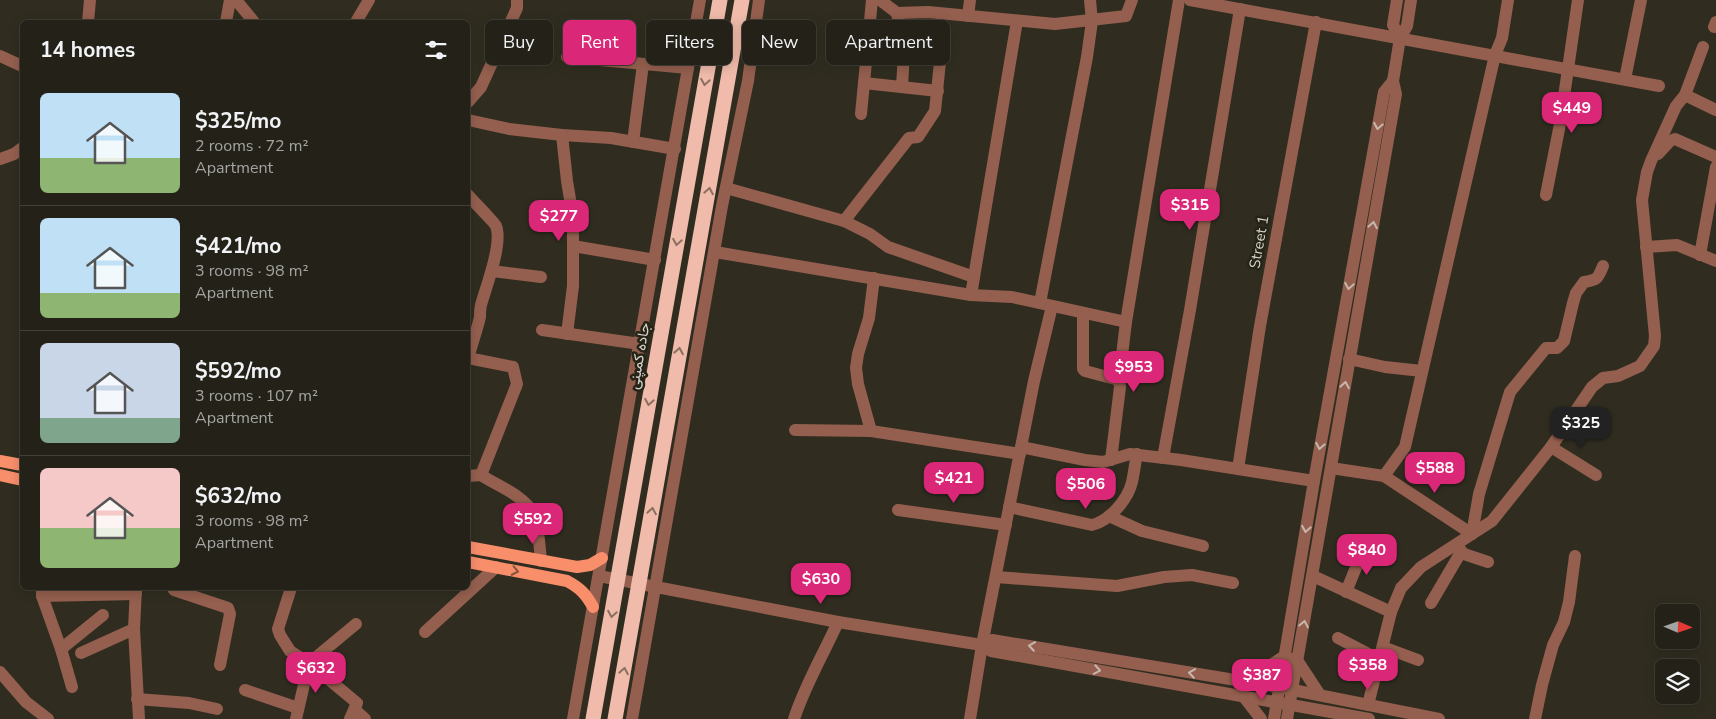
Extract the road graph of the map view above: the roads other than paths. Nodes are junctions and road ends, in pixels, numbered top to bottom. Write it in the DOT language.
graph roads {
  1 [pos="90,0"];
  2 [pos="230,0"];
  3 [pos="236,0"];
  4 [pos="369,0"];
  5 [pos="517,0"];
  6 [pos="700,0"];
  7 [pos="720,0"];
  8 [pos="742,0"];
  9 [pos="759,0"];
  10 [pos="872,0"];
  11 [pos="880,0"];
  12 [pos="970,0"];
  13 [pos="1090,0"];
  14 [pos="1132,0"];
  15 [pos="1179,0"];
  16 [pos="1190,0"];
  17 [pos="1397,0"];
  18 [pos="1411,0"];
  19 [pos="1508,0"];
  20 [pos="1578,0"];
  21 [pos="1641,0"];
  22 [pos="1240,9"];
  23 [pos="897,13"];
  24 [pos="968,16"];
  25 [pos="88,20"];
  26 [pos="226,20"];
  27 [pos="252,20"];
  28 [pos="357,20"];
  29 [pos="1018,21"];
  30 [pos="1092,21"];
  31 [pos="1316,22"];
  32 [pos="1400,38"];
  33 [pos="1703,47"];
  34 [pos="1495,55"];
  35 [pos="0,56"];
  36 [pos="636,63"];
  37 [pos="643,64"];
  38 [pos="20,65"];
  39 [pos="940,65"];
  40 [pos="688,68"];
  41 [pos="1569,69"];
  42 [pos="1625,79"];
  43 [pos="1392,81"];
  44 [pos="864,82"];
  45 [pos="1659,86"];
  46 [pos="902,87"];
  47 [pos="938,91"];
  48 [pos="1685,95"];
  49 [pos="470,100"];
  50 [pos="1716,110"];
  51 [pos="861,114"];
  52 [pos="470,120"];
  53 [pos="562,135"];
  54 [pos="633,142"];
  55 [pos="674,149"];
  56 [pos="20,150"];
  57 [pos="1716,157"];
  58 [pos="0,159"];
  59 [pos="1651,161"];
  60 [pos="1716,167"];
  61 [pos="726,188"];
  62 [pos="1546,195"];
  63 [pos="470,197"];
  64 [pos="844,221"];
  65 [pos="573,246"];
  66 [pos="1646,247"];
  67 [pos="716,252"];
  68 [pos="1700,255"];
  69 [pos="655,260"];
  70 [pos="1716,261"];
  71 [pos="1603,266"];
  72 [pos="492,271"];
  73 [pos="974,276"];
  74 [pos="542,278"];
  75 [pos="874,278"];
  76 [pos="971,295"];
  77 [pos="1046,304"];
  78 [pos="1083,313"];
  79 [pos="1126,322"];
  80 [pos="542,330"];
  81 [pos="567,334"];
  82 [pos="640,344"];
  83 [pos="470,351"];
  84 [pos="470,358"];
  85 [pos="1350,359"];
  86 [pos="1422,371"];
  87 [pos="1119,380"];
  88 [pos="795,430"];
  89 [pos="871,431"];
  90 [pos="1551,447"];
  91 [pos="1020,451"];
  92 [pos="1137,454"];
  93 [pos="1163,458"];
  94 [pos="1111,460"];
  95 [pos="0,461"];
  96 [pos="20,465"];
  97 [pos="1331,468"];
  98 [pos="1238,469"];
  99 [pos="0,475"];
  100 [pos="481,475"];
  101 [pos="1596,475"];
  102 [pos="470,476"];
  103 [pos="1384,476"];
  104 [pos="20,480"];
  105 [pos="1314,481"];
  106 [pos="1009,508"];
  107 [pos="898,510"];
  108 [pos="1109,516"];
  109 [pos="1006,525"];
  110 [pos="1472,534"];
  111 [pos="470,546"];
  112 [pos="1203,546"];
  113 [pos="1458,548"];
  114 [pos="1363,550"];
  115 [pos="1575,556"];
  116 [pos="602,558"];
  117 [pos="541,561"];
  118 [pos="470,562"];
  119 [pos="1488,562"];
  120 [pos="496,567"];
  121 [pos="599,576"];
  122 [pos="1313,576"];
  123 [pos="996,577"];
  124 [pos="618,579"];
  125 [pos="640,583"];
  126 [pos="1233,583"];
  127 [pos="656,587"];
  128 [pos="136,590"];
  129 [pos="174,590"];
  130 [pos="289,590"];
  131 [pos="42,592"];
  132 [pos="1346,592"];
  133 [pos="1431,603"];
  134 [pos="593,607"];
  135 [pos="1391,612"];
  136 [pos="102,615"];
  137 [pos="838,622"];
  138 [pos="356,624"];
  139 [pos="134,629"];
  140 [pos="426,632"];
  141 [pos="1338,638"];
  142 [pos="982,645"];
  143 [pos="1383,647"];
  144 [pos="61,649"];
  145 [pos="81,653"];
  146 [pos="1283,657"];
  147 [pos="1297,660"];
  148 [pos="1380,660"];
  149 [pos="1418,660"];
  150 [pos="309,663"];
  151 [pos="220,665"];
  152 [pos="0,672"];
  153 [pos="1247,682"];
  154 [pos="72,687"];
  155 [pos="1278,687"];
  156 [pos="245,690"];
  157 [pos="1292,690"];
  158 [pos="1320,695"];
  159 [pos="1244,696"];
  160 [pos="137,699"];
  161 [pos="1276,702"];
  162 [pos="1290,704"];
  163 [pos="1368,705"];
  164 [pos="217,708"];
  165 [pos="1317,710"];
  166 [pos="297,713"];
  167 [pos="352,714"];
  168 [pos="48,719"];
  169 [pos="139,719"];
  170 [pos="365,719"];
  171 [pos="573,719"];
  172 [pos="593,719"];
  173 [pos="615,719"];
  174 [pos="632,719"];
  175 [pos="794,719"];
  176 [pos="970,719"];
  177 [pos="1260,719"];
  178 [pos="1274,719"];
  179 [pos="1287,719"];
  180 [pos="1306,719"];
  181 [pos="1368,719"];
  182 [pos="1439,719"];
  183 [pos="1535,719"];
  1 -- 25 [label="street"];
  2 -- 26 [label="street"];
  3 -- 27 [label="street"];
  4 -- 28 [label="street"];
  5 -- 49 [label="street"];
  6 -- 40 [label="street"];
  7 -- 124 [label="highway, جاده کمپنی, one-way"];
  125 -- 8 [label="highway, one-way"];
  9 -- 61 [label="street"];
  10 -- 44 [label="street"];
  11 -- 23 [label="street"];
  12 -- 24 [label="street"];
  13 -- 30 [label="street"];
  14 -- 30 [label="street"];
  15 -- 79 [label="street"];
  16 -- 22 [label="street"];
  17 -- 32 [label="street"];
  18 -- 32 [label="street"];
  19 -- 34 [label="street"];
  20 -- 41 [label="street"];
  21 -- 42 [label="street"];
  22 -- 31 [label="street"];
  22 -- 93 [label="street"];
  23 -- 24 [label="street"];
  23 -- 46 [label="street"];
  24 -- 29 [label="street"];
  29 -- 30 [label="street"];
  29 -- 73 [label="street"];
  30 -- 77 [label="street"];
  31 -- 32 [label="street"];
  31 -- 98 [label="street, Street 1"];
  32 -- 34 [label="street"];
  32 -- 43 [label="street"];
  33 -- 48 [label="street"];
  34 -- 41 [label="street"];
  34 -- 86 [label="street"];
  35 -- 38 [label="street"];
  36 -- 37 [label="street"];
  37 -- 40 [label="street"];
  37 -- 54 [label="street"];
  39 -- 47 [label="street"];
  40 -- 55 [label="street"];
  41 -- 42 [label="street"];
  41 -- 62 [label="street"];
  42 -- 45 [label="street"];
  85 -- 43 [label="street, one-way"];
  43 -- 105 [label="street, one-way"];
  44 -- 46 [label="street"];
  44 -- 51 [label="street"];
  46 -- 47 [label="street"];
  47 -- 64 [label="street"];
  48 -- 50 [label="street"];
  48 -- 59 [label="street"];
  52 -- 53 [label="street"];
  53 -- 54 [label="street"];
  53 -- 65 [label="street"];
  54 -- 55 [label="street"];
  55 -- 69 [label="street"];
  56 -- 58 [label="street"];
  57 -- 59 [label="street"];
  59 -- 66 [label="street"];
  60 -- 68 [label="street"];
  61 -- 64 [label="street"];
  61 -- 67 [label="street"];
  63 -- 72 [label="street"];
  64 -- 73 [label="street"];
  65 -- 69 [label="street"];
  65 -- 81 [label="street"];
  66 -- 68 [label="street"];
  66 -- 90 [label="street"];
  67 -- 75 [label="street"];
  67 -- 127 [label="street"];
  68 -- 70 [label="street"];
  69 -- 82 [label="street"];
  71 -- 110 [label="street"];
  72 -- 74 [label="street"];
  72 -- 83 [label="street"];
  73 -- 76 [label="street"];
  75 -- 76 [label="street"];
  75 -- 89 [label="street"];
  76 -- 77 [label="street"];
  77 -- 78 [label="street"];
  77 -- 91 [label="street"];
  78 -- 79 [label="street"];
  78 -- 87 [label="street"];
  79 -- 87 [label="street"];
  80 -- 81 [label="street"];
  81 -- 82 [label="street"];
  82 -- 116 [label="street"];
  84 -- 100 [label="street"];
  85 -- 86 [label="street"];
  97 -- 85 [label="street, one-way"];
  86 -- 103 [label="street"];
  87 -- 94 [label="street"];
  88 -- 89 [label="street"];
  89 -- 91 [label="street"];
  90 -- 101 [label="street"];
  90 -- 110 [label="street"];
  91 -- 94 [label="street"];
  91 -- 106 [label="street"];
  92 -- 93 [label="street"];
  92 -- 94 [label="street"];
  92 -- 108 [label="street"];
  93 -- 98 [label="street"];
  95 -- 96 [label="main road"];
  97 -- 103 [label="street"];
  97 -- 122 [label="street"];
  98 -- 105 [label="street"];
  99 -- 104 [label="main road"];
  100 -- 102 [label="street"];
  100 -- 117 [label="street"];
  103 -- 110 [label="street"];
  105 -- 146 [label="street, one-way"];
  106 -- 108 [label="street"];
  106 -- 109 [label="street"];
  107 -- 109 [label="street"];
  108 -- 112 [label="street"];
  109 -- 123 [label="street"];
  110 -- 113 [label="street"];
  111 -- 117 [label="main road"];
  113 -- 119 [label="street"];
  113 -- 133 [label="street"];
  113 -- 135 [label="street"];
  114 -- 132 [label="street"];
  115 -- 183 [label="street"];
  116 -- 117 [label="main road"];
  116 -- 121 [label="street"];
  118 -- 120 [label="main road"];
  120 -- 134 [label="main road, one-way"];
  120 -- 140 [label="street"];
  121 -- 124 [label="street"];
  121 -- 134 [label="street"];
  122 -- 132 [label="street"];
  147 -- 122 [label="street, one-way"];
  123 -- 126 [label="street"];
  123 -- 142 [label="street"];
  124 -- 125 [label="street"];
  124 -- 172 [label="highway, جاده کمپنی, one-way"];
  125 -- 127 [label="street"];
  173 -- 125 [label="highway, one-way"];
  127 -- 137 [label="street"];
  127 -- 174 [label="street"];
  128 -- 131 [label="street"];
  128 -- 139 [label="street"];
  129 -- 151 [label="street"];
  130 -- 150 [label="street"];
  131 -- 144 [label="street"];
  132 -- 135 [label="street"];
  134 -- 171 [label="street"];
  135 -- 143 [label="street"];
  136 -- 144 [label="street"];
  137 -- 142 [label="street"];
  137 -- 175 [label="street"];
  138 -- 150 [label="street"];
  139 -- 145 [label="street"];
  139 -- 160 [label="street"];
  141 -- 148 [label="street"];
  153 -- 142 [label="street, one-way"];
  142 -- 159 [label="street, one-way"];
  142 -- 176 [label="street"];
  143 -- 148 [label="street"];
  143 -- 149 [label="street"];
  144 -- 154 [label="street"];
  146 -- 147 [label="street"];
  146 -- 153 [label="street"];
  146 -- 155 [label="street"];
  147 -- 157 [label="street"];
  147 -- 158 [label="street"];
  148 -- 163 [label="street"];
  150 -- 166 [label="street"];
  150 -- 167 [label="street"];
  152 -- 168 [label="street"];
  153 -- 155 [label="street"];
  155 -- 157 [label="street"];
  155 -- 161 [label="street"];
  156 -- 166 [label="street"];
  157 -- 158 [label="street"];
  157 -- 162 [label="street"];
  158 -- 163 [label="street"];
  159 -- 161 [label="street"];
  159 -- 177 [label="street"];
  160 -- 164 [label="street"];
  160 -- 169 [label="street"];
  161 -- 162 [label="street"];
  161 -- 178 [label="street"];
  162 -- 165 [label="street"];
  162 -- 179 [label="street"];
  163 -- 182 [label="street"];
  165 -- 180 [label="street"];
  165 -- 181 [label="street"];
  167 -- 170 [label="street"];
}
